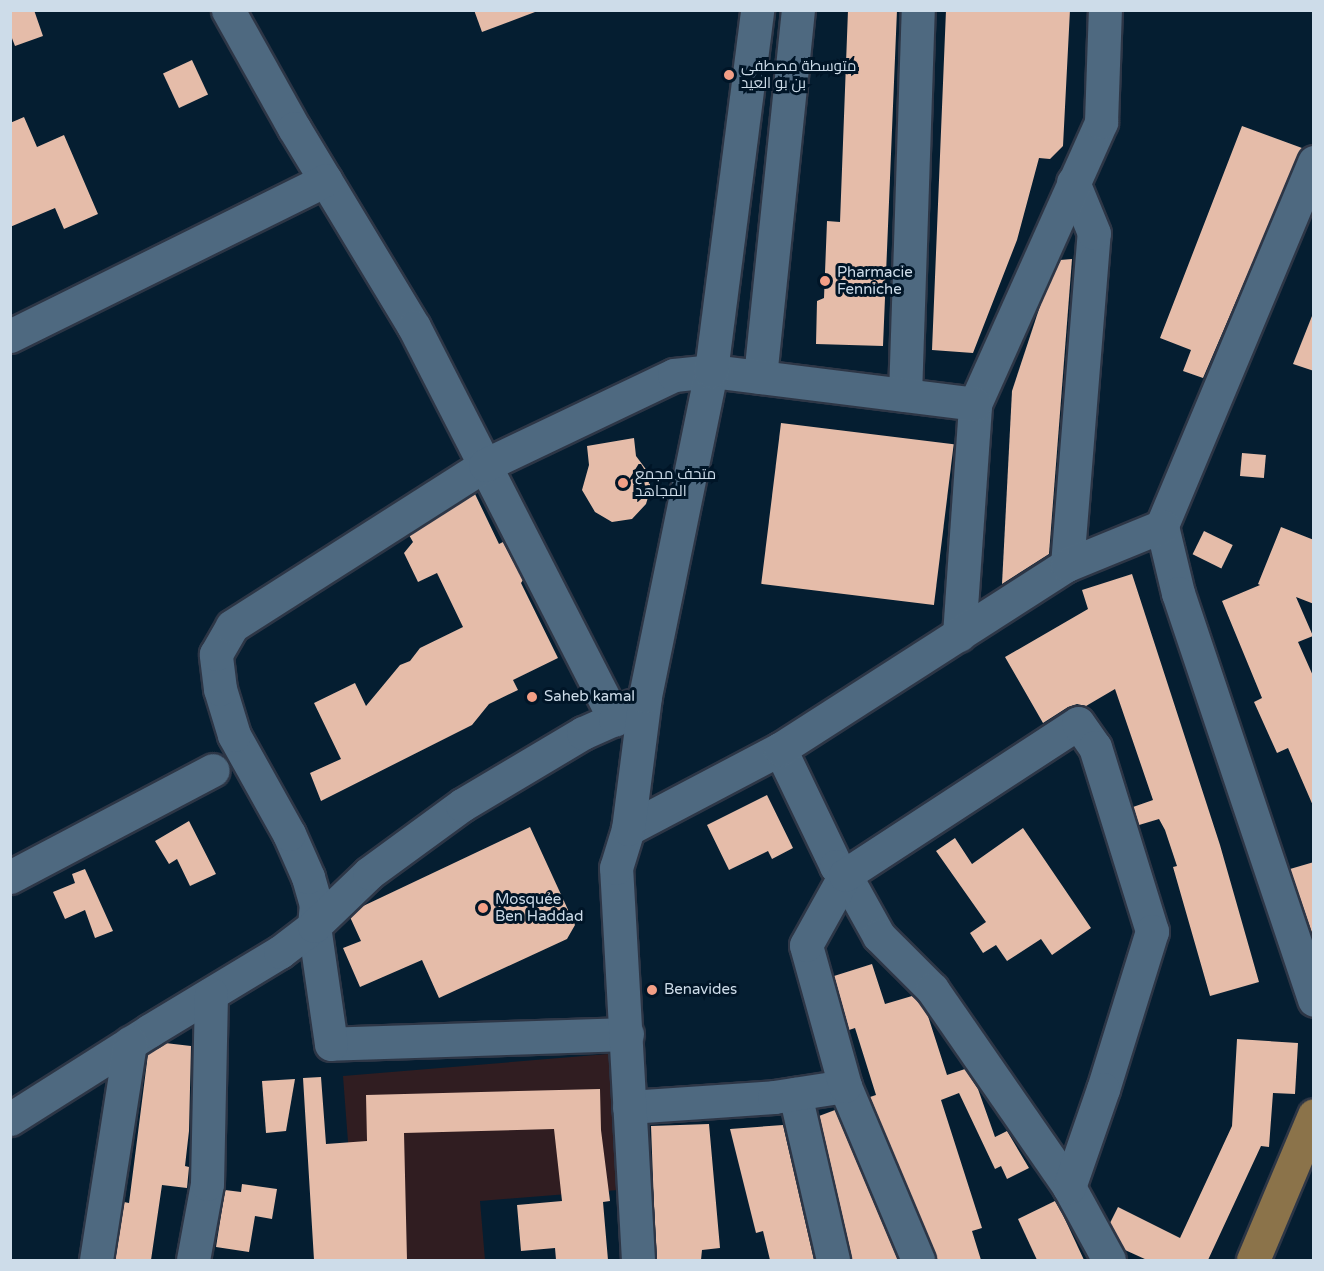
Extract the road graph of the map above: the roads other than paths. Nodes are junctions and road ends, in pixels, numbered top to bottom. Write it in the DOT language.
graph roads {
  1 [pos="228,10"];
  2 [pos="757,10"];
  3 [pos="798,10"];
  4 [pos="918,10"];
  5 [pos="1105,10"];
  6 [pos="1314,162"];
  7 [pos="325,180"];
  8 [pos="1072,182"];
  9 [pos="10,336"];
  10 [pos="711,371"];
  11 [pos="760,377"];
  12 [pos="905,395"];
  13 [pos="975,404"];
  14 [pos="485,465"];
  15 [pos="1162,526"];
  16 [pos="1067,565"];
  17 [pos="959,635"];
  18 [pos="645,696"];
  19 [pos="615,719"];
  20 [pos="780,749"];
  21 [pos="213,770"];
  22 [pos="628,829"];
  23 [pos="845,875"];
  24 [pos="10,877"];
  25 [pos="314,926"];
  26 [pos="211,994"];
  27 [pos="1314,1000"];
  28 [pos="627,1034"];
  29 [pos="130,1043"];
  30 [pos="845,1086"];
  31 [pos="795,1094"];
  32 [pos="630,1107"];
  33 [pos="1314,1115"];
  34 [pos="10,1119"];
  35 [pos="1069,1187"];
  36 [pos="96,1260"];
  37 [pos="193,1260"];
  38 [pos="638,1260"];
  39 [pos="833,1260"];
  40 [pos="918,1260"];
  41 [pos="1109,1260"];
  42 [pos="1253,1260"];
  1 -- 7 [label="street"];
  2 -- 10 [label="street"];
  3 -- 11 [label="street"];
  4 -- 12 [label="street"];
  5 -- 8 [label="street"];
  6 -- 15 [label="street"];
  7 -- 9 [label="street"];
  7 -- 14 [label="street"];
  8 -- 13 [label="street"];
  8 -- 16 [label="street"];
  10 -- 11 [label="street"];
  10 -- 14 [label="street"];
  10 -- 18 [label="street"];
  11 -- 12 [label="street"];
  12 -- 13 [label="street"];
  13 -- 17 [label="street"];
  14 -- 19 [label="street"];
  14 -- 25 [label="street"];
  15 -- 16 [label="street"];
  15 -- 27 [label="street"];
  16 -- 17 [label="street"];
  17 -- 20 [label="street"];
  18 -- 19 [label="street"];
  18 -- 22 [label="street"];
  19 -- 25 [label="street"];
  20 -- 22 [label="street"];
  20 -- 23 [label="street"];
  21 -- 24 [label="street"];
  22 -- 28 [label="street"];
  23 -- 30 [label="street"];
  23 -- 35 [label="street"];
  23 -- 35 [label="street"];
  25 -- 26 [label="street"];
  25 -- 28 [label="street"];
  26 -- 29 [label="street"];
  26 -- 37 [label="street"];
  28 -- 32 [label="street"];
  29 -- 34 [label="street"];
  29 -- 36 [label="street"];
  30 -- 31 [label="street"];
  30 -- 40 [label="street"];
  31 -- 32 [label="street"];
  31 -- 39 [label="street"];
  32 -- 38 [label="street"];
  33 -- 42 [label="main road"];
  35 -- 41 [label="street"];
}
